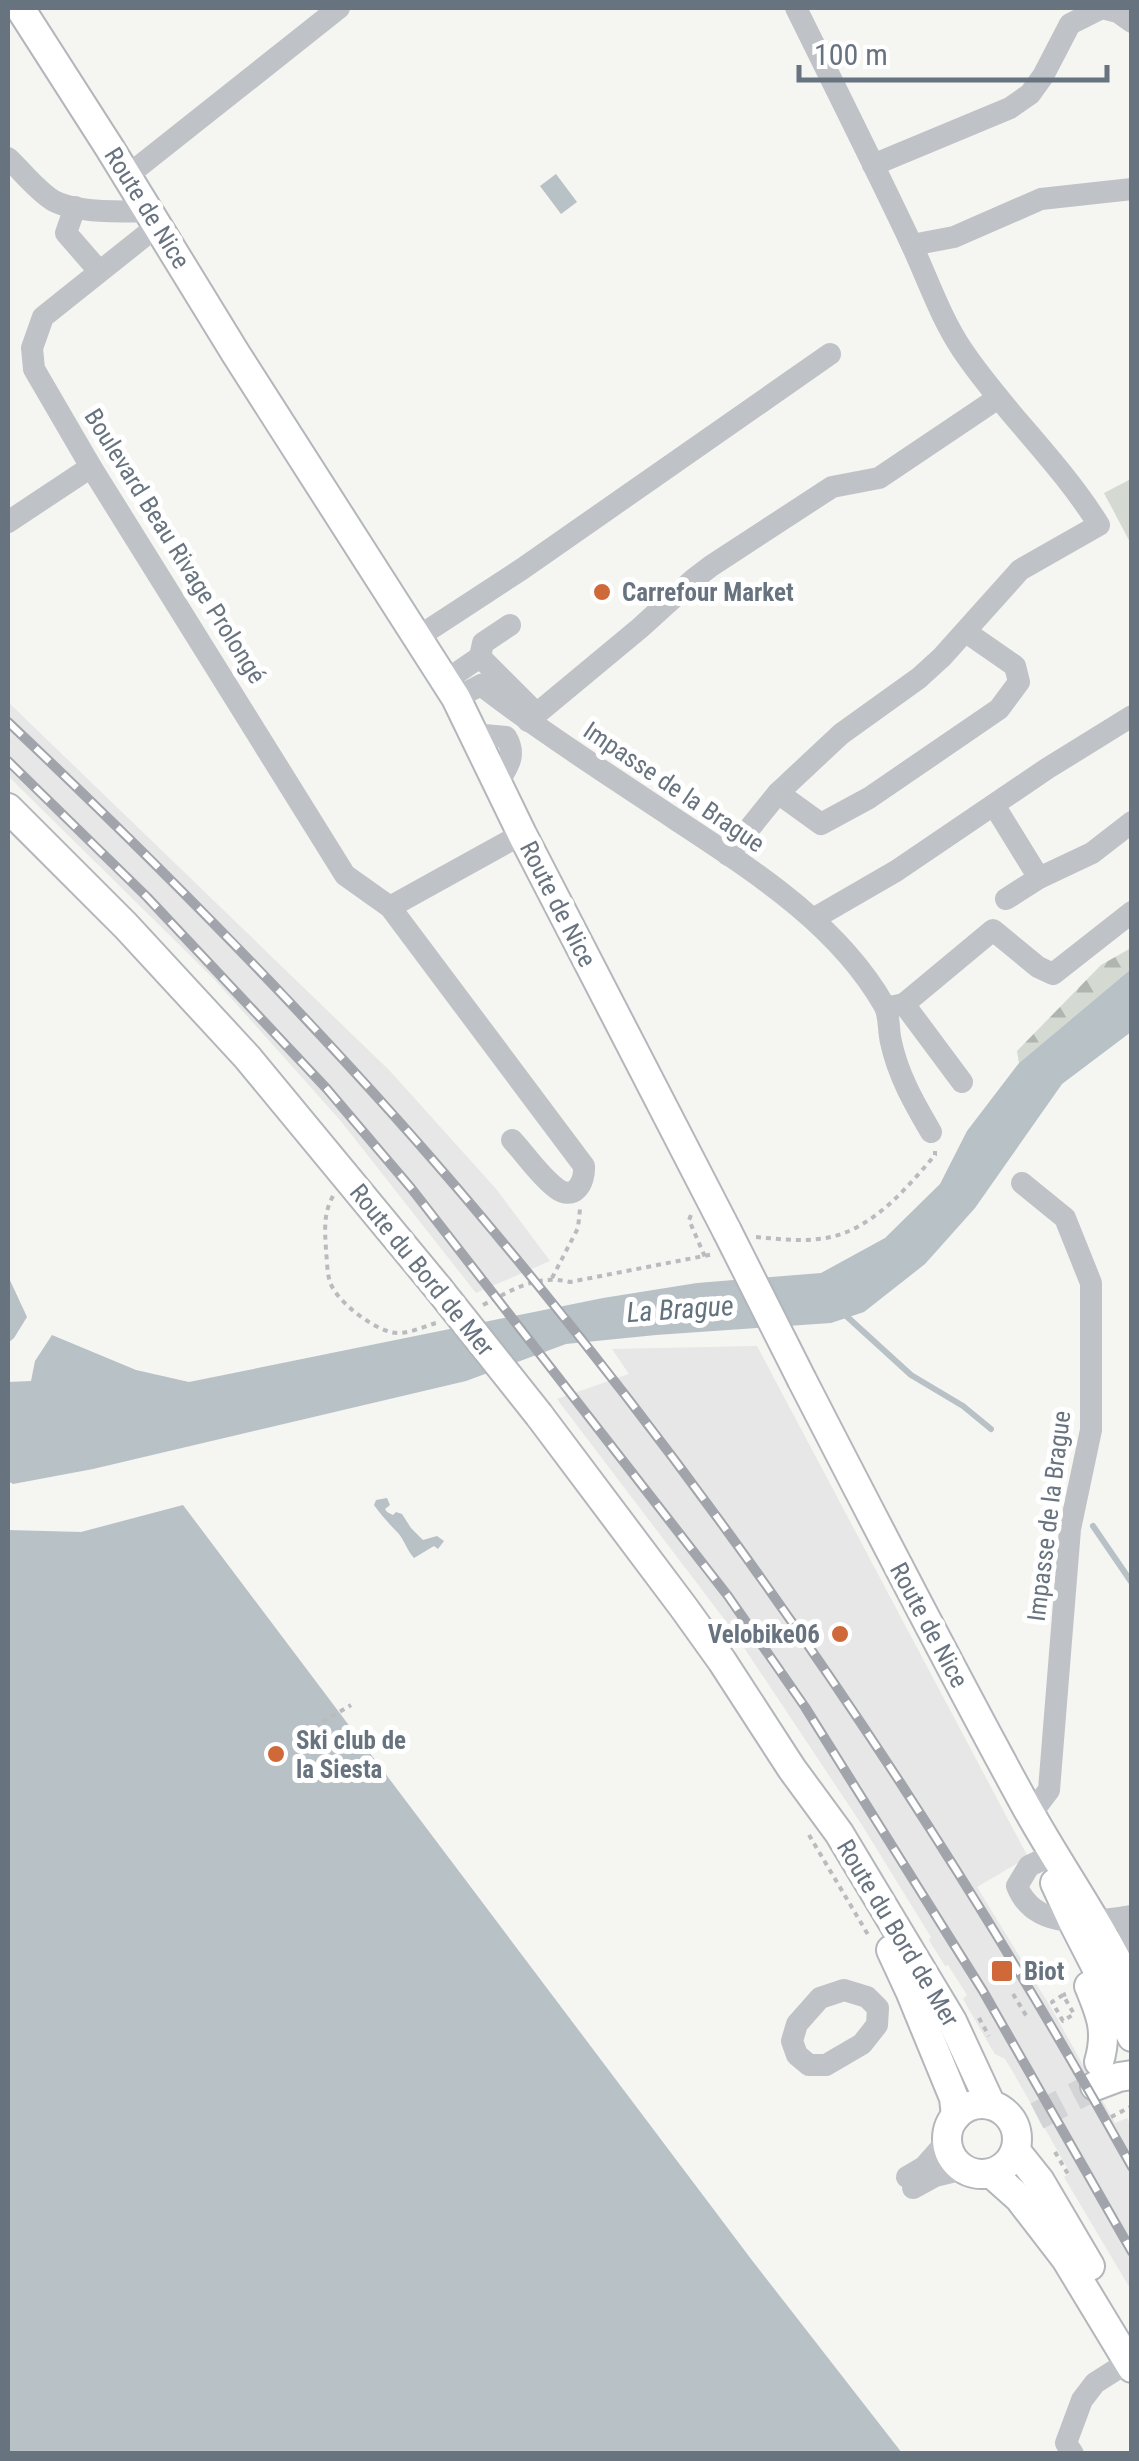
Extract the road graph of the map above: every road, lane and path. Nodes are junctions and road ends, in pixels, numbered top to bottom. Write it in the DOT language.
graph roads {
  1 [pos="20,8"];
  2 [pos="339,8"];
  3 [pos="796,8"];
  4 [pos="1132,22"];
  5 [pos="8,158"];
  6 [pos="872,165"];
  7 [pos="127,176"];
  8 [pos="1132,189"];
  9 [pos="75,207"];
  10 [pos="153,218"];
  11 [pos="912,245"];
  12 [pos="98,271"];
  13 [pos="830,354"];
  14 [pos="998,398"];
  15 [pos="91,467"];
  16 [pos="8,522"];
  17 [pos="510,624"];
  18 [pos="966,632"];
  19 [pos="418,637"];
  20 [pos="480,658"];
  21 [pos="450,690"];
  22 [pos="1132,716"];
  23 [pos="532,718"];
  24 [pos="778,793"];
  25 [pos="994,805"];
  26 [pos="8,808"];
  27 [pos="1132,822"];
  28 [pos="522,834"];
  29 [pos="728,854"];
  30 [pos="1039,878"];
  31 [pos="1006,898"];
  32 [pos="390,907"];
  33 [pos="1132,912"];
  34 [pos="813,919"];
  35 [pos="895,1006"];
  36 [pos="962,1082"];
  37 [pos="931,1132"];
  38 [pos="512,1140"];
  39 [pos="350,1180"];
  40 [pos="1022,1183"];
  41 [pos="579,1188"];
  42 [pos="756,1237"];
  43 [pos="708,1256"];
  44 [pos="552,1278"];
  45 [pos="478,1308"];
  46 [pos="437,1323"];
  47 [pos="351,1705"];
  48 [pos="297,1738"];
  49 [pos="792,1768"];
  50 [pos="804,1828"];
  51 [pos="1039,1836"];
  52 [pos="1129,1917"];
  53 [pos="1084,1920"];
  54 [pos="870,1938"];
  55 [pos="1117,1958"];
  56 [pos="1132,1990"];
  57 [pos="1070,1992"];
  58 [pos="1013,1994"];
  59 [pos="1063,1996"];
  60 [pos="976,2014"];
  61 [pos="1027,2018"];
  62 [pos="990,2036"];
  63 [pos="1132,2037"];
  64 [pos="1132,2056"];
  65 [pos="1093,2073"];
  66 [pos="1132,2075"];
  67 [pos="1132,2106"];
  68 [pos="1112,2116"];
  69 [pos="1016,2120"];
  70 [pos="952,2128"];
  71 [pos="1055,2152"];
  72 [pos="978,2171"];
  73 [pos="1068,2174"];
  74 [pos="1130,2356"];
  75 [pos="1073,2454"];
  1 -- 7 [label="main road, Route de Nice"];
  2 -- 7 [label="street"];
  3 -- 6 [label="street"];
  4 -- 6 [label="street"];
  5 -- 9 [label="street"];
  6 -- 11 [label="street"];
  7 -- 10 [label="main road, Route de Nice"];
  8 -- 11 [label="street"];
  9 -- 10 [label="street"];
  9 -- 12 [label="street"];
  10 -- 12 [label="street, Boulevard Beau Rivage Prolongé"];
  10 -- 19 [label="main road, Route de Nice"];
  11 -- 14 [label="street"];
  12 -- 15 [label="street, Boulevard Beau Rivage Prolongé"];
  13 -- 19 [label="street"];
  14 -- 18 [label="street"];
  14 -- 23 [label="street"];
  15 -- 16 [label="street"];
  15 -- 32 [label="street, Boulevard Beau Rivage Prolongé"];
  17 -- 20 [label="street"];
  18 -- 24 [label="street"];
  18 -- 24 [label="street"];
  19 -- 21 [label="main road, Route de Nice"];
  20 -- 21 [label="street"];
  20 -- 23 [label="street"];
  21 -- 23 [label="street, Impasse de la Brague"];
  21 -- 28 [label="main road, Route de Nice"];
  22 -- 25 [label="street"];
  23 -- 29 [label="street, Impasse de la Brague"];
  24 -- 29 [label="street"];
  25 -- 30 [label="street"];
  25 -- 34 [label="street"];
  26 -- 39 [label="main road, Route du Bord de Mer"];
  27 -- 30 [label="street"];
  28 -- 32 [label="street"];
  28 -- 51 [label="main road, Route de Nice, bridge"];
  29 -- 34 [label="street, Impasse de la Brague"];
  30 -- 31 [label="street"];
  32 -- 41 [label="street, Boulevard Beau Rivage Prolongé"];
  33 -- 35 [label="street"];
  34 -- 35 [label="street, Impasse de la Brague"];
  35 -- 36 [label="street, Impasse de la Brague"];
  35 -- 37 [label="street"];
  37 -- 42 [label="path"];
  38 -- 41 [label="street"];
  39 -- 46 [label="path"];
  39 -- 49 [label="main road, Route du Bord de Mer, bridge"];
  40 -- 51 [label="street, Impasse de la Brague"];
  41 -- 44 [label="path"];
  43 -- 44 [label="path"];
  44 -- 45 [label="path"];
  47 -- 48 [label="path"];
  49 -- 69 [label="main road, Route du Bord de Mer"];
  49 -- 70 [label="main road, Route du Bord de Mer"];
  50 -- 54 [label="path"];
  51 -- 53 [label="main road, Route de Nice"];
  52 -- 53 [label="street"];
  52 -- 55 [label="street"];
  53 -- 55 [label="main road, Route de Nice"];
  53 -- 63 [label="main road, Route de Nice"];
  53 -- 65 [label="main road"];
  55 -- 56 [label="main road, Route de Nice"];
  57 -- 59 [label="path"];
  58 -- 61 [label="path"];
  59 -- 59 [label="path"];
  60 -- 62 [label="path"];
  64 -- 65 [label="main road"];
  65 -- 66 [label="main road"];
  67 -- 68 [label="path"];
  69 -- 70 [label="main road"];
  69 -- 72 [label="main road"];
  69 -- 74 [label="main road, Route du Bord de Mer"];
  70 -- 72 [label="main road, Route du Bord de Mer"];
  70 -- 72 [label="street"];
  71 -- 73 [label="path"];
  72 -- 74 [label="main road, Route du Bord de Mer"];
  74 -- 75 [label="street"];
}
